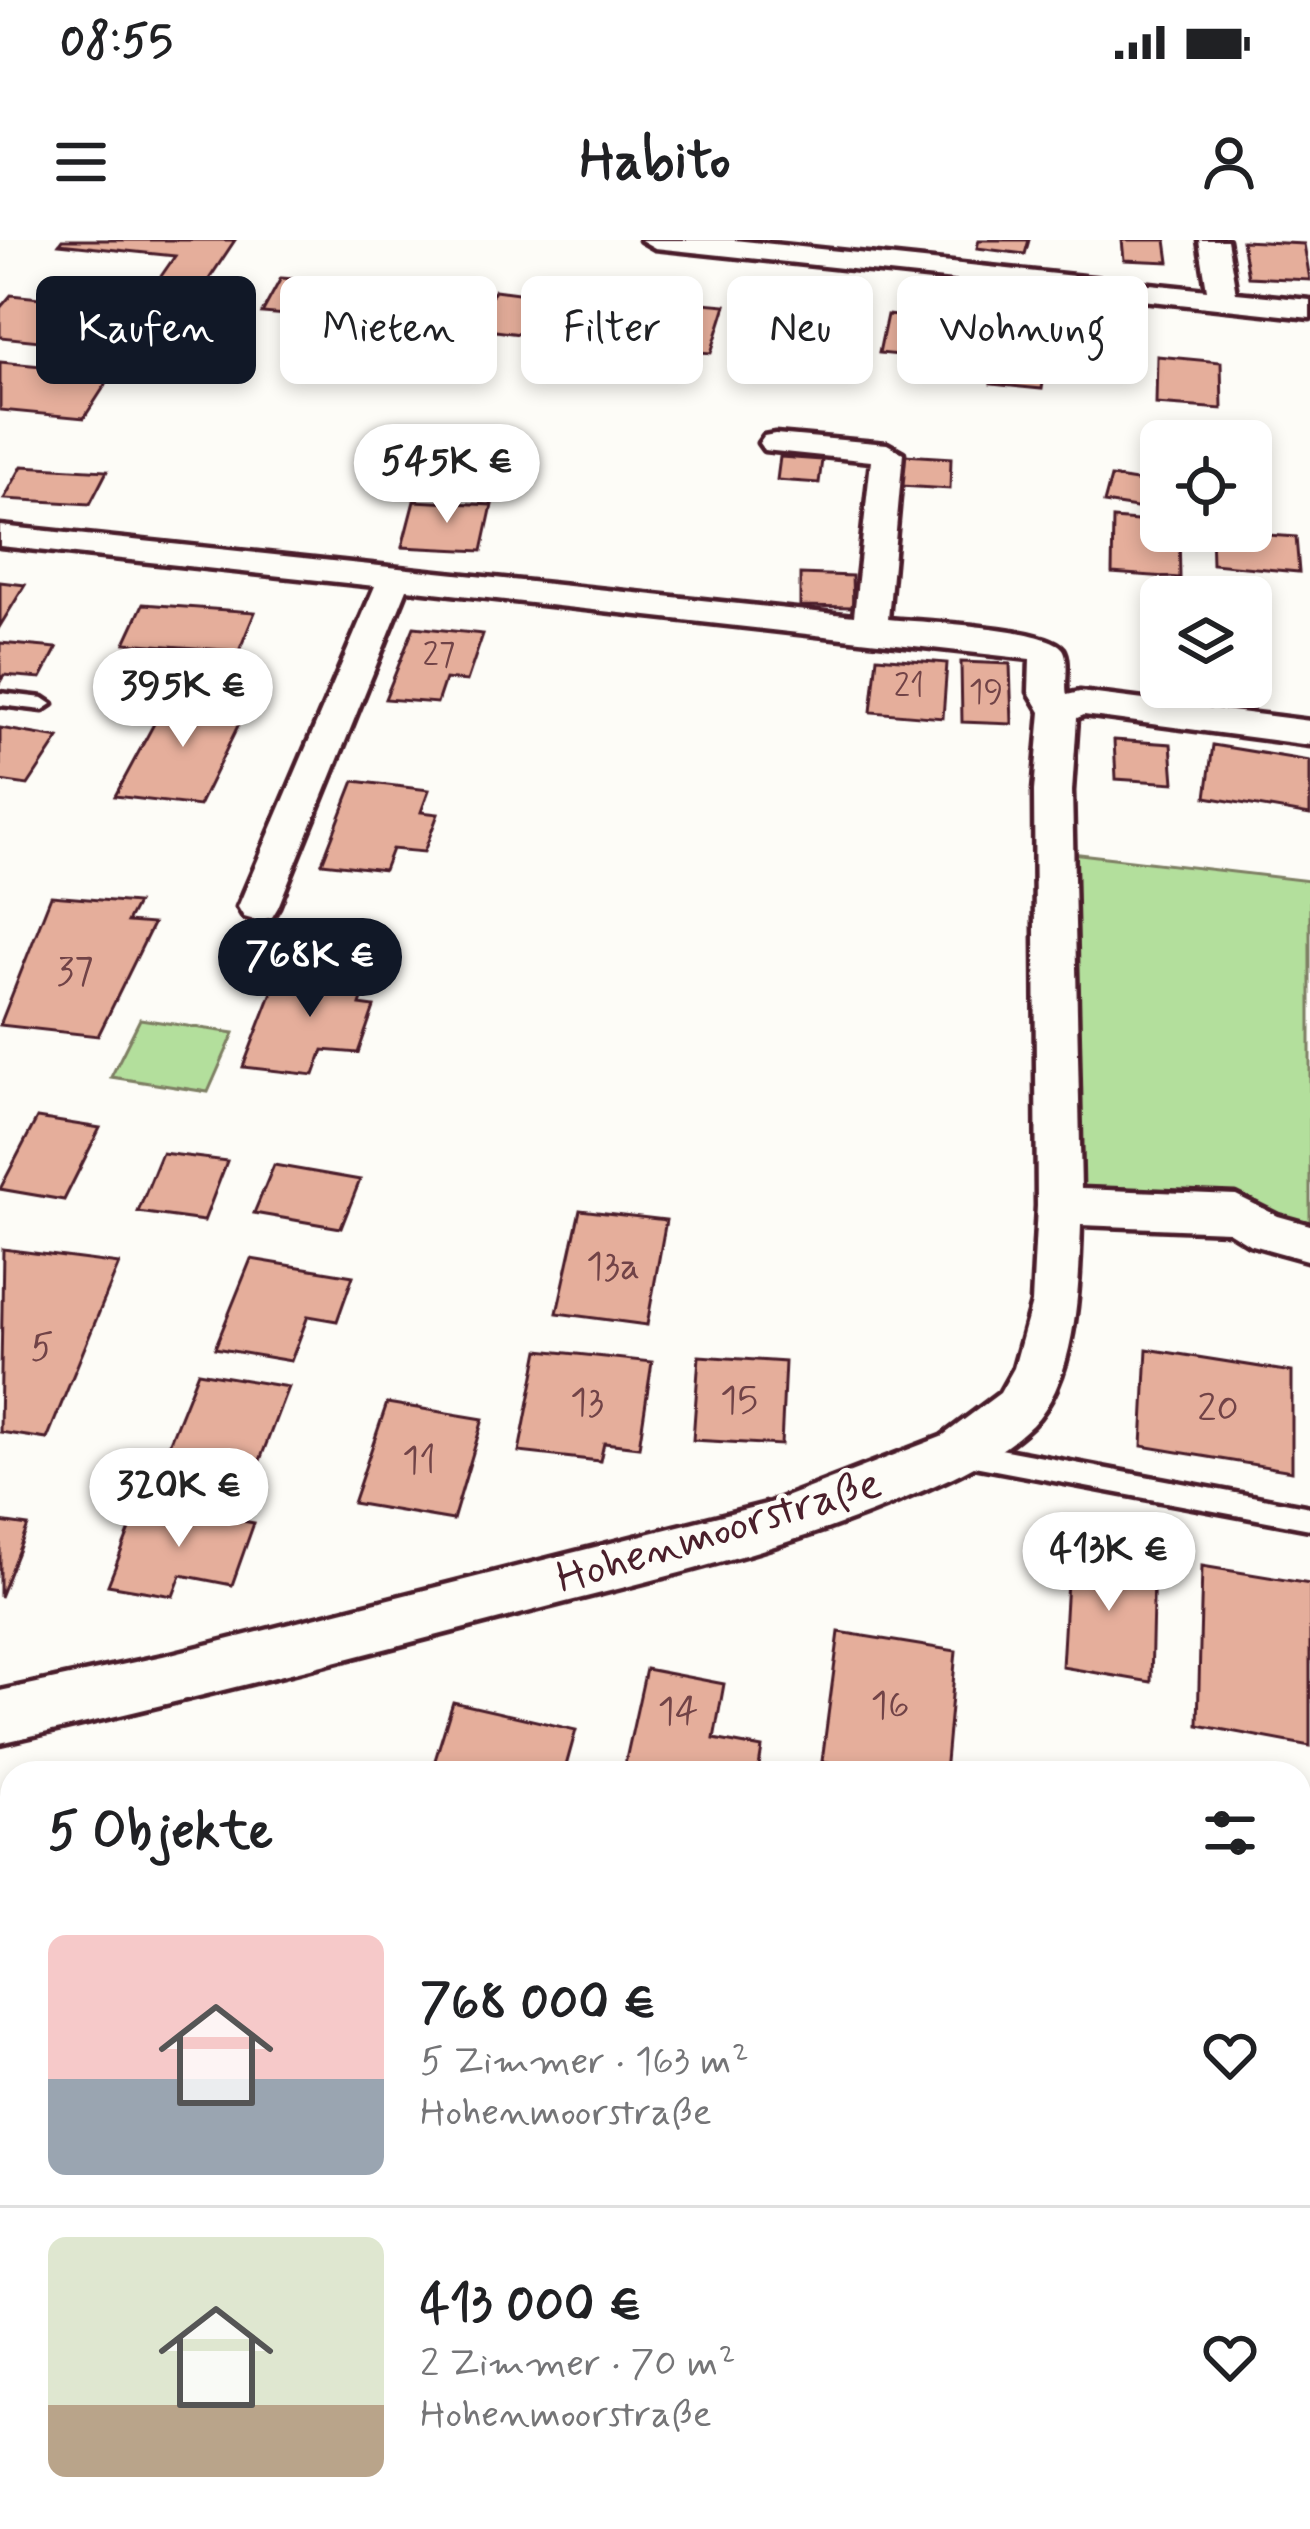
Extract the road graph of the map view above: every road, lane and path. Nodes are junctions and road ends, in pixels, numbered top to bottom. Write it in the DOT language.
graph roads {
  1 [pos="655,240"];
  2 [pos="1213,240"];
  3 [pos="1222,299"];
  4 [pos="1310,309"];
  5 [pos="775,443"];
  6 [pos="0,536"];
  7 [pos="396,575"];
  8 [pos="870,627"];
  9 [pos="0,699"];
  10 [pos="43,704"];
  11 [pos="1069,708"];
  12 [pos="1310,733"];
  13 [pos="258,907"];
  14 [pos="1059,1206"];
  15 [pos="1310,1243"];
  16 [pos="958,1452"];
  17 [pos="1310,1518"];
  18 [pos="0,1717"];
  1 -- 3 [label="street"];
  2 -- 3 [label="street"];
  3 -- 4 [label="street"];
  5 -- 8 [label="street"];
  6 -- 7 [label="street, Hohenmoorstraße"];
  7 -- 8 [label="street, Hohenmoorstraße"];
  7 -- 13 [label="street"];
  8 -- 11 [label="street, Hohenmoorstraße"];
  9 -- 10 [label="lane"];
  11 -- 12 [label="street"];
  11 -- 14 [label="street, Hohenmoorstraße"];
  14 -- 15 [label="street"];
  14 -- 16 [label="street, Hohenmoorstraße"];
  16 -- 17 [label="lane"];
  16 -- 18 [label="street, Hohenmoorstraße"];
}
